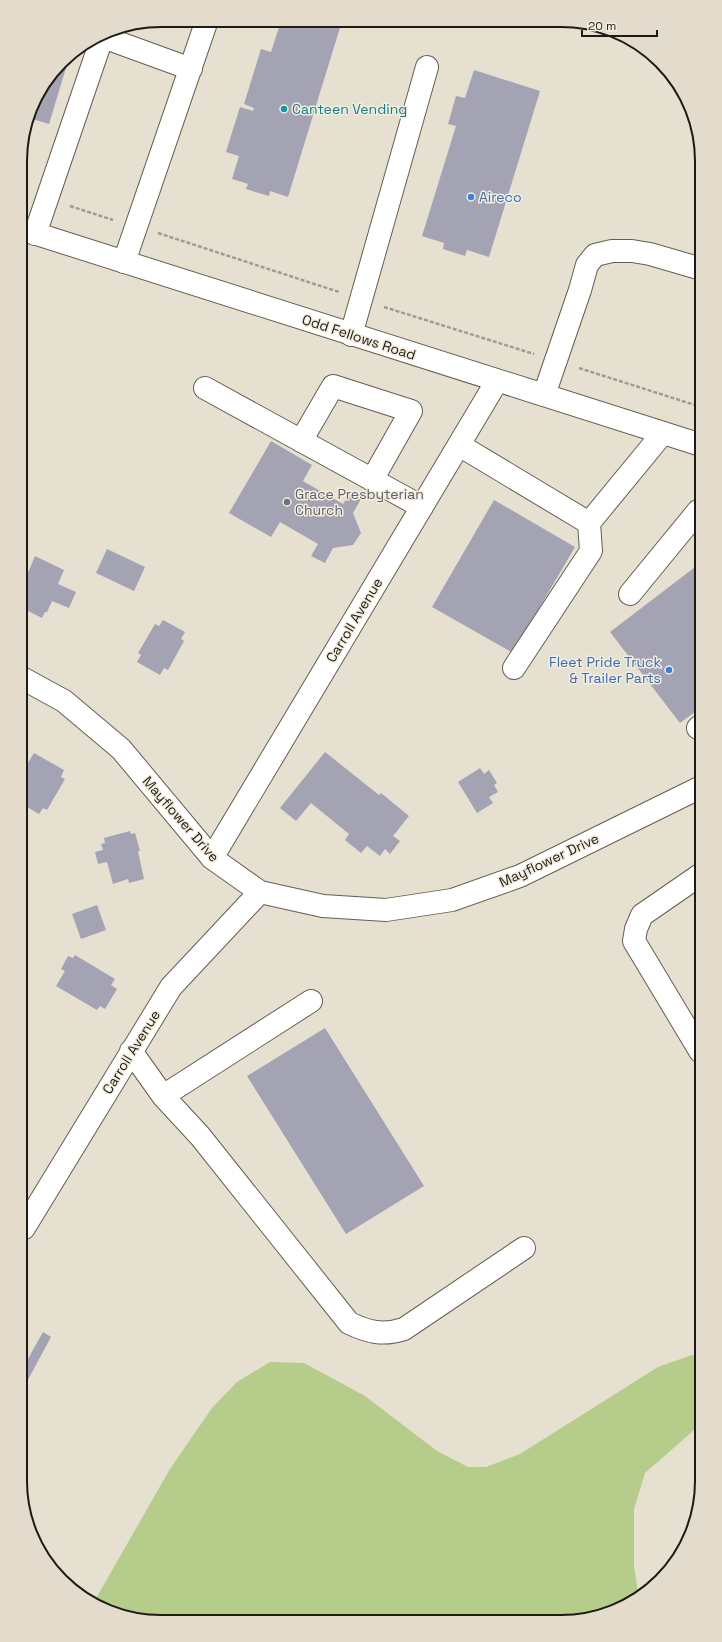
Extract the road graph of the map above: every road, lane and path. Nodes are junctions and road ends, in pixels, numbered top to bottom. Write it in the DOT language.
graph roads {
  1 [pos="205,27"];
  2 [pos="111,37"];
  3 [pos="101,41"];
  4 [pos="427,67"];
  5 [pos="191,69"];
  6 [pos="70,206"];
  7 [pos="114,220"];
  8 [pos="28,231"];
  9 [pos="156,233"];
  10 [pos="124,262"];
  11 [pos="695,267"];
  12 [pos="338,292"];
  13 [pos="382,306"];
  14 [pos="351,335"];
  15 [pos="534,354"];
  16 [pos="576,368"];
  17 [pos="497,381"];
  18 [pos="205,388"];
  19 [pos="544,395"];
  20 [pos="695,405"];
  21 [pos="663,433"];
  22 [pos="301,441"];
  23 [pos="695,443"];
  24 [pos="459,445"];
  25 [pos="372,480"];
  26 [pos="422,507"];
  27 [pos="695,516"];
  28 [pos="589,523"];
  29 [pos="630,594"];
  30 [pos="514,668"];
  31 [pos="27,681"];
  32 [pos="695,790"];
  33 [pos="212,858"];
  34 [pos="695,878"];
  35 [pos="260,892"];
  36 [pos="311,1002"];
  37 [pos="695,1043"];
  38 [pos="131,1051"];
  39 [pos="163,1096"];
  40 [pos="27,1223"];
  41 [pos="524,1248"];
  1 -- 5 [label="street"];
  2 -- 5 [label="street"];
  3 -- 8 [label="street"];
  4 -- 14 [label="street"];
  5 -- 10 [label="street"];
  6 -- 7 [label="path"];
  8 -- 10 [label="street, Odd Fellows Road"];
  9 -- 12 [label="path"];
  10 -- 14 [label="street, Odd Fellows Road"];
  11 -- 19 [label="street"];
  13 -- 15 [label="path"];
  14 -- 17 [label="street, Odd Fellows Road"];
  16 -- 20 [label="path"];
  17 -- 19 [label="street, Odd Fellows Road"];
  17 -- 24 [label="street, Carroll Avenue"];
  18 -- 22 [label="street"];
  19 -- 21 [label="street, Odd Fellows Road"];
  21 -- 23 [label="street, Odd Fellows Road"];
  21 -- 28 [label="street"];
  22 -- 25 [label="street"];
  22 -- 25 [label="street"];
  24 -- 26 [label="street, Carroll Avenue"];
  24 -- 28 [label="street"];
  25 -- 26 [label="street"];
  26 -- 33 [label="street, Carroll Avenue"];
  27 -- 29 [label="street"];
  28 -- 30 [label="street"];
  31 -- 33 [label="street, Mayflower Drive"];
  32 -- 35 [label="street, Mayflower Drive"];
  33 -- 35 [label="street, Mayflower Drive"];
  34 -- 37 [label="street"];
  35 -- 38 [label="street, Carroll Avenue"];
  36 -- 39 [label="street"];
  38 -- 39 [label="street"];
  38 -- 40 [label="street, Carroll Avenue"];
  39 -- 41 [label="street"];
}
